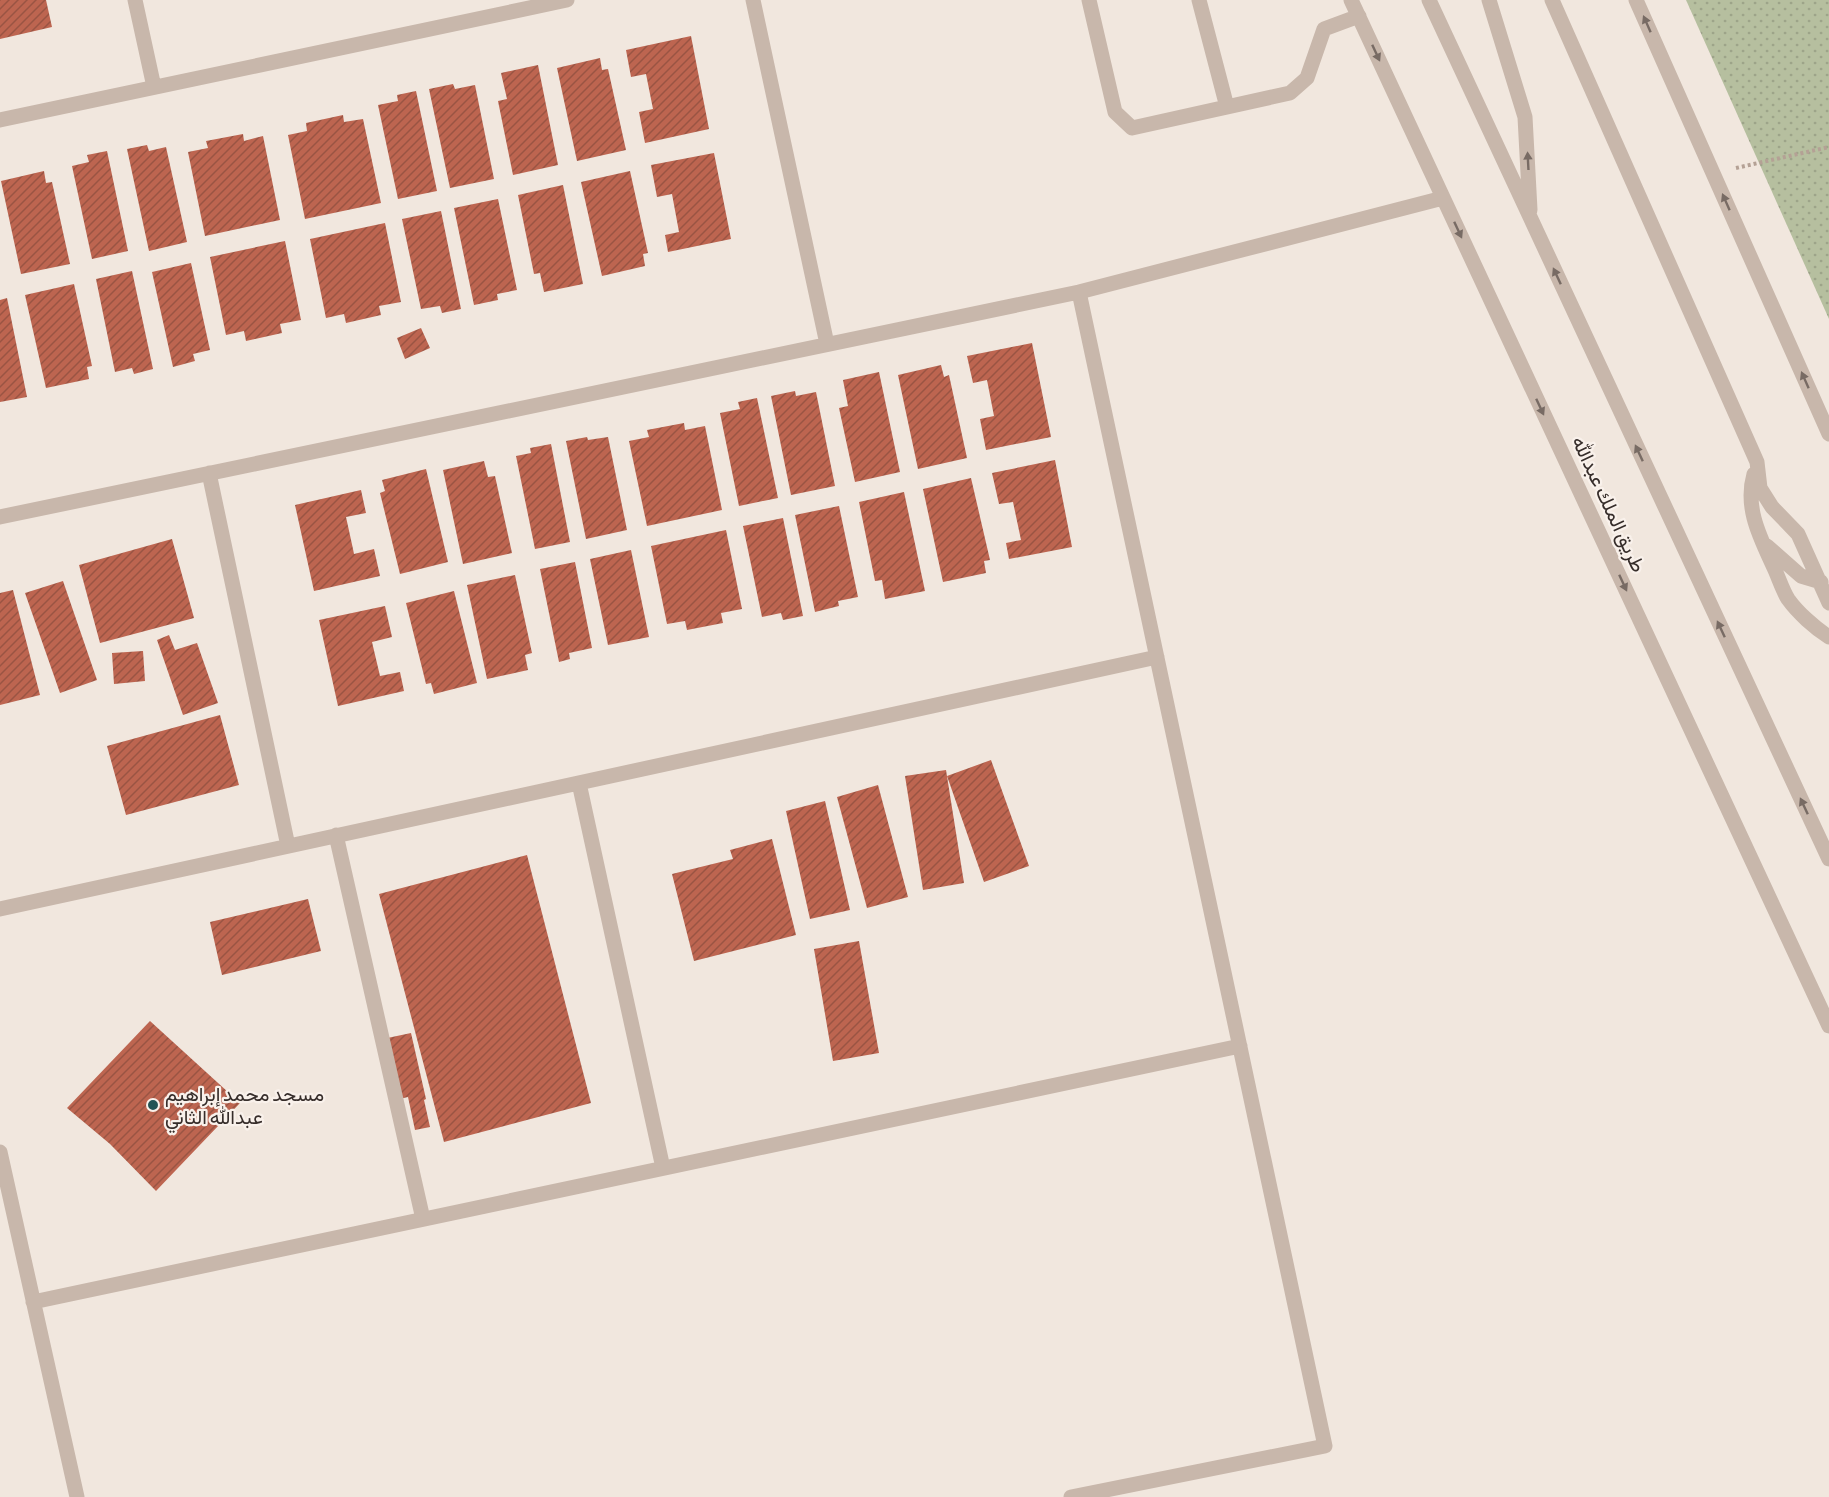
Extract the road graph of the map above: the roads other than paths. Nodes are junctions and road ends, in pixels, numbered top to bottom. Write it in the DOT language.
graph roads {
  1 [pos="135,0"];
  2 [pos="567,0"];
  3 [pos="753,0"];
  4 [pos="1089,0"];
  5 [pos="1199,0"];
  6 [pos="1351,0"];
  7 [pos="1429,0"];
  8 [pos="1489,0"];
  9 [pos="1552,0"];
  10 [pos="1636,0"];
  11 [pos="1359,16"];
  12 [pos="154,87"];
  13 [pos="1227,107"];
  14 [pos="0,120"];
  15 [pos="1443,198"];
  16 [pos="1531,219"];
  17 [pos="1078,291"];
  18 [pos="827,344"];
  19 [pos="1829,434"];
  20 [pos="1757,462"];
  21 [pos="209,473"];
  22 [pos="0,517"];
  23 [pos="1762,542"];
  24 [pos="1821,582"];
  25 [pos="1829,603"];
  26 [pos="1829,637"];
  27 [pos="1157,657"];
  28 [pos="579,783"];
  29 [pos="336,836"];
  30 [pos="288,846"];
  31 [pos="1829,859"];
  32 [pos="0,909"];
  33 [pos="1829,1026"];
  34 [pos="1240,1046"];
  35 [pos="0,1152"];
  36 [pos="663,1168"];
  37 [pos="423,1219"];
  38 [pos="33,1302"];
  39 [pos="77,1497"];
  40 [pos="1071,1497"];
  1 -- 12 [label="street"];
  2 -- 12 [label="street"];
  3 -- 18 [label="street"];
  4 -- 13 [label="street"];
  5 -- 13 [label="street"];
  6 -- 11 [label="street, طريق الملك عبدالله"];
  7 -- 16 [label="street"];
  16 -- 8 [label="street, one-way"];
  9 -- 20 [label="street"];
  19 -- 10 [label="street, one-way"];
  11 -- 13 [label="street"];
  11 -- 15 [label="street, طريق الملك عبدالله, one-way"];
  12 -- 14 [label="street"];
  15 -- 17 [label="street"];
  15 -- 33 [label="street, طريق الملك عبدالله, one-way"];
  31 -- 16 [label="street, one-way"];
  17 -- 18 [label="street"];
  17 -- 27 [label="street"];
  18 -- 21 [label="street"];
  20 -- 23 [label="street"];
  20 -- 24 [label="street"];
  21 -- 22 [label="street"];
  21 -- 30 [label="street"];
  23 -- 24 [label="street"];
  23 -- 26 [label="street"];
  24 -- 25 [label="street"];
  27 -- 28 [label="street"];
  27 -- 34 [label="street"];
  28 -- 29 [label="street"];
  28 -- 36 [label="street"];
  29 -- 30 [label="street"];
  29 -- 37 [label="street"];
  30 -- 32 [label="street"];
  34 -- 36 [label="street"];
  34 -- 40 [label="street"];
  35 -- 38 [label="street"];
  36 -- 37 [label="street"];
  37 -- 38 [label="street"];
  38 -- 39 [label="street"];
}
